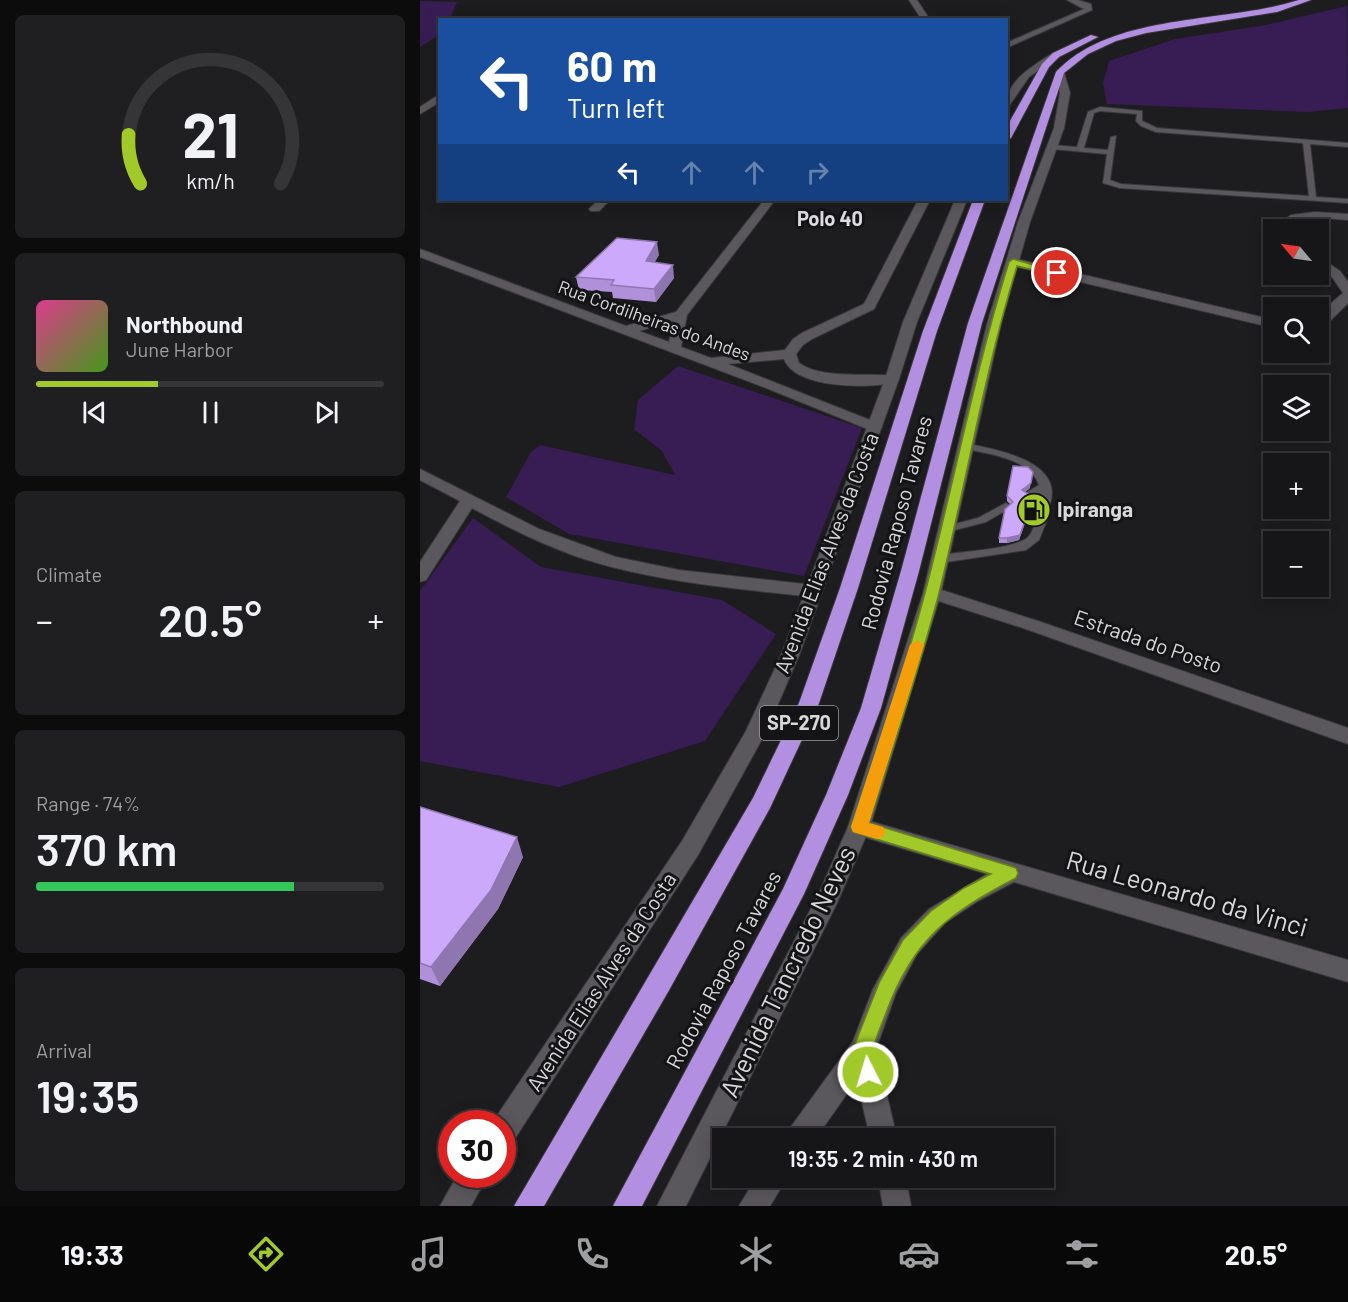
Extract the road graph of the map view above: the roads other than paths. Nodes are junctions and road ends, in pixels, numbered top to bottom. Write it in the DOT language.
graph roads {
  1 [pos="913,0"];
  2 [pos="1071,0"];
  3 [pos="1284,0"];
  4 [pos="1307,0"];
  5 [pos="925,18"];
  6 [pos="1008,45"];
  7 [pos="1058,63"];
  8 [pos="438,98"];
  9 [pos="1008,101"];
  10 [pos="420,111"];
  11 [pos="1008,134"];
  12 [pos="1114,137"];
  13 [pos="1306,142"];
  14 [pos="1348,145"];
  15 [pos="1051,147"];
  16 [pos="1080,149"];
  17 [pos="1111,152"];
  18 [pos="1313,199"];
  19 [pos="603,201"];
  20 [pos="768,201"];
  21 [pos="923,201"];
  22 [pos="961,201"];
  23 [pos="980,201"];
  24 [pos="1348,201"];
  25 [pos="595,209"];
  26 [pos="1348,217"];
  27 [pos="1292,219"];
  28 [pos="420,253"];
  29 [pos="1013,262"];
  30 [pos="1329,268"];
  31 [pos="1348,291"];
  32 [pos="1348,296"];
  33 [pos="1329,314"];
  34 [pos="681,315"];
  35 [pos="1263,321"];
  36 [pos="623,331"];
  37 [pos="674,350"];
  38 [pos="789,354"];
  39 [pos="707,361"];
  40 [pos="892,379"];
  41 [pos="874,427"];
  42 [pos="966,446"];
  43 [pos="420,474"];
  44 [pos="1045,486"];
  45 [pos="1029,494"];
  46 [pos="469,500"];
  47 [pos="1006,506"];
  48 [pos="947,529"];
  49 [pos="940,559"];
  50 [pos="420,576"];
  51 [pos="813,591"];
  52 [pos="932,593"];
  53 [pos="1348,736"];
  54 [pos="859,827"];
  55 [pos="1010,873"];
  56 [pos="1348,971"];
  57 [pos="863,1049"];
  58 [pos="516,1112"];
  59 [pos="807,1128"];
  60 [pos="881,1128"];
  61 [pos="466,1188"];
  62 [pos="766,1188"];
  63 [pos="894,1188"];
  64 [pos="454,1206"];
  65 [pos="528,1206"];
  66 [pos="627,1206"];
  67 [pos="671,1206"];
  68 [pos="753,1206"];
  69 [pos="897,1206"];
  1 -- 5 [label="street"];
  2 -- 6 [label="street"];
  3 -- 7 [label="highway"];
  4 -- 7 [label="highway"];
  7 -- 9 [label="street"];
  7 -- 11 [label="highway"];
  7 -- 15 [label="street, Avenida Tancredo Neves"];
  7 -- 66 [label="highway, Rodovia Raposo Tavares / SP-270"];
  8 -- 10 [label="street"];
  12 -- 17 [label="lane"];
  13 -- 14 [label="lane"];
  13 -- 16 [label="lane"];
  13 -- 18 [label="lane"];
  15 -- 16 [label="lane"];
  15 -- 29 [label="street, Avenida Tancredo Neves"];
  16 -- 17 [label="lane"];
  17 -- 18 [label="lane"];
  18 -- 24 [label="lane"];
  19 -- 25 [label="street"];
  20 -- 34 [label="street"];
  21 -- 38 [label="street"];
  22 -- 40 [label="street, Avenida Elias Alves da Costa"];
  23 -- 65 [label="highway, Rodovia Raposo Tavares / SP-270"];
  26 -- 27 [label="street"];
  28 -- 36 [label="street, Rua Cordilheiras do Andes"];
  29 -- 35 [label="street"];
  29 -- 42 [label="street, Avenida Tancredo Neves"];
  30 -- 31 [label="street"];
  32 -- 33 [label="street"];
  34 -- 36 [label="street"];
  34 -- 37 [label="street"];
  36 -- 37 [label="street, Rua Cordilheiras do Andes"];
  37 -- 39 [label="street, Rua Cordilheiras do Andes"];
  38 -- 39 [label="street"];
  38 -- 40 [label="street"];
  39 -- 41 [label="street, Rua Cordilheiras do Andes"];
  40 -- 41 [label="street, Avenida Elias Alves da Costa"];
  41 -- 51 [label="street, Avenida Elias Alves da Costa"];
  42 -- 44 [label="lane"];
  42 -- 48 [label="street, Avenida Tancredo Neves"];
  43 -- 46 [label="street"];
  44 -- 45 [label="lane"];
  44 -- 49 [label="lane"];
  46 -- 50 [label="street"];
  46 -- 51 [label="street"];
  47 -- 48 [label="lane"];
  48 -- 49 [label="street, Avenida Tancredo Neves"];
  49 -- 52 [label="street, Avenida Tancredo Neves"];
  51 -- 58 [label="street, Avenida Elias Alves da Costa"];
  52 -- 53 [label="street, Estrada do Posto"];
  52 -- 54 [label="street, Avenida Tancredo Neves"];
  54 -- 55 [label="street, Rua Leonardo da Vinci"];
  54 -- 67 [label="street, Avenida Tancredo Neves"];
  55 -- 56 [label="street, Rua Leonardo da Vinci"];
  55 -- 57 [label="street"];
  57 -- 59 [label="street"];
  57 -- 60 [label="street"];
  61 -- 64 [label="street"];
  62 -- 68 [label="street"];
  63 -- 69 [label="street"];
}
